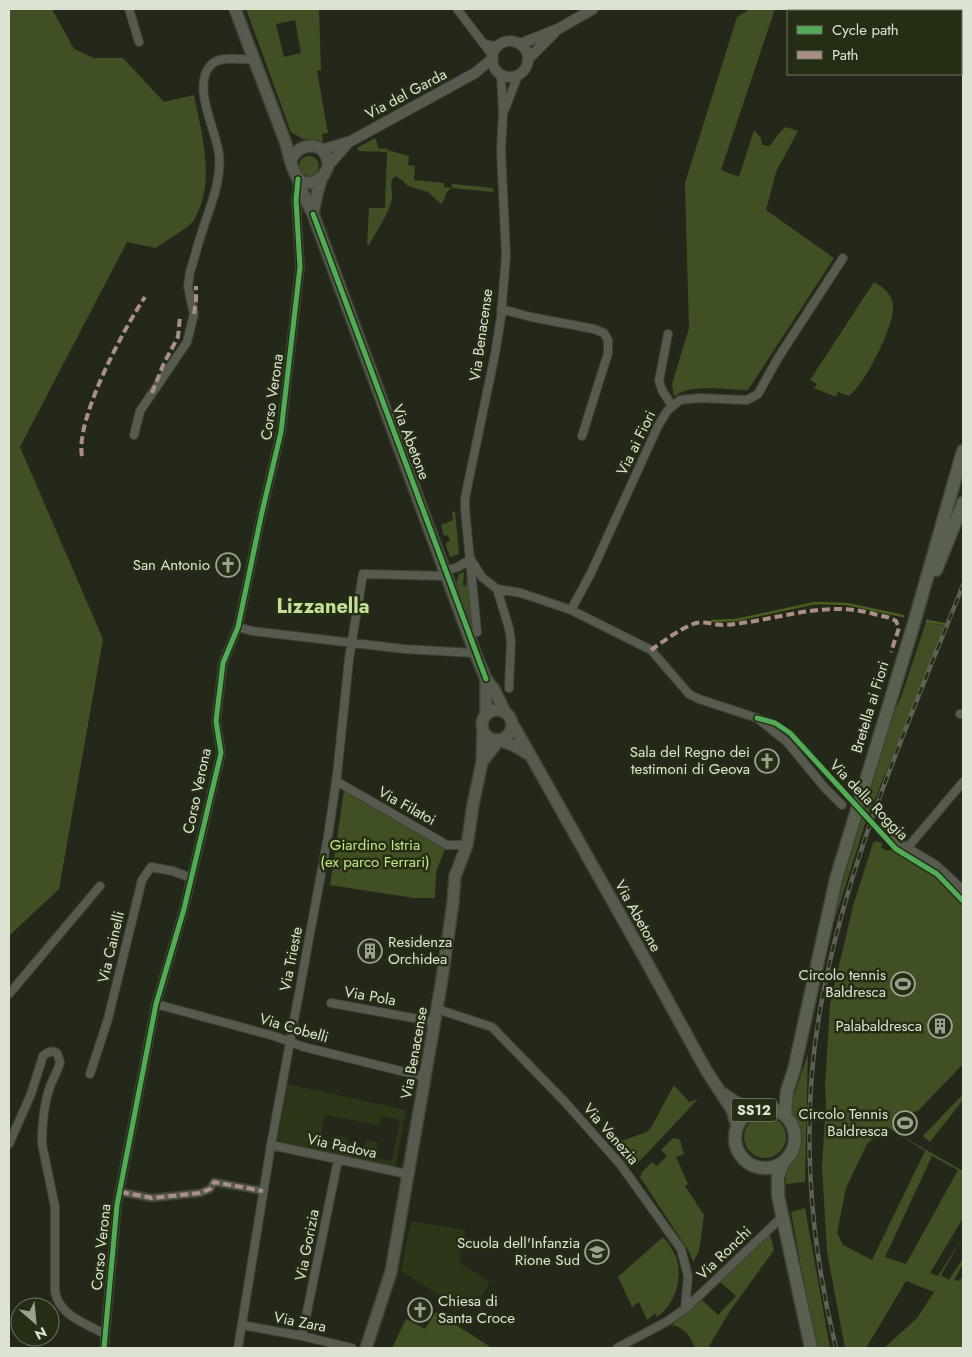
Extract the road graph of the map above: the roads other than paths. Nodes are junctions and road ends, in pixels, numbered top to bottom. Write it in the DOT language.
graph roads {
  1 [pos="129,9"];
  2 [pos="235,9"];
  3 [pos="458,9"];
  4 [pos="593,9"];
  5 [pos="558,29"];
  6 [pos="139,42"];
  7 [pos="520,44"];
  8 [pos="494,54"];
  9 [pos="529,58"];
  10 [pos="254,59"];
  11 [pos="499,72"];
  12 [pos="475,73"];
  13 [pos="518,76"];
  14 [pos="503,113"];
  15 [pos="285,141"];
  16 [pos="350,141"];
  17 [pos="302,147"];
  18 [pos="321,150"];
  19 [pos="291,160"];
  20 [pos="328,166"];
  21 [pos="322,178"];
  22 [pos="298,179"];
  23 [pos="313,214"];
  24 [pos="843,258"];
  25 [pos="501,309"];
  26 [pos="668,334"];
  27 [pos="672,406"];
  28 [pos="134,435"];
  29 [pos="582,436"];
  30 [pos="963,451"];
  31 [pos="963,503"];
  32 [pos="471,559"];
  33 [pos="446,573"];
  34 [pos="497,589"];
  35 [pos="571,610"];
  36 [pos="914,623"];
  37 [pos="238,627"];
  38 [pos="477,632"];
  39 [pos="352,643"];
  40 [pos="476,653"];
  41 [pos="486,679"];
  42 [pos="509,688"];
  43 [pos="505,712"];
  44 [pos="486,714"];
  45 [pos="512,726"];
  46 [pos="483,731"];
  47 [pos="499,740"];
  48 [pos="529,755"];
  49 [pos="482,762"];
  50 [pos="336,781"];
  51 [pos="963,782"];
  52 [pos="842,805"];
  53 [pos="891,838"];
  54 [pos="467,845"];
  55 [pos="908,847"];
  56 [pos="191,878"];
  57 [pos="100,886"];
  58 [pos="963,890"];
  59 [pos="9,994"];
  60 [pos="331,1003"];
  61 [pos="156,1004"];
  62 [pos="437,1009"];
  63 [pos="434,1022"];
  64 [pos="289,1042"];
  65 [pos="90,1074"];
  66 [pos="425,1077"];
  67 [pos="721,1092"];
  68 [pos="786,1092"];
  69 [pos="766,1108"];
  70 [pos="785,1116"];
  71 [pos="737,1127"];
  72 [pos="9,1144"];
  73 [pos="271,1145"];
  74 [pos="338,1160"];
  75 [pos="784,1161"];
  76 [pos="758,1167"];
  77 [pos="407,1174"];
  78 [pos="263,1191"];
  79 [pos="121,1192"];
  80 [pos="778,1196"];
  81 [pos="782,1217"];
  82 [pos="685,1309"];
  83 [pos="242,1326"];
  84 [pos="105,1334"];
  85 [pos="302,1336"];
  86 [pos="809,1347"];
  87 [pos="104,1348"];
  88 [pos="238,1348"];
  89 [pos="352,1348"];
  90 [pos="366,1348"];
  91 [pos="617,1348"];
  1 -- 6 [label="street"];
  2 -- 10 [label="main road, SS12"];
  3 -- 8 [label="street"];
  4 -- 5 [label="street"];
  5 -- 7 [label="street"];
  5 -- 9 [label="street"];
  7 -- 8 [label="street"];
  7 -- 9 [label="street"];
  8 -- 11 [label="street"];
  8 -- 12 [label="street, Via del Garda"];
  9 -- 13 [label="street"];
  10 -- 15 [label="main road, SS12"];
  10 -- 28 [label="street"];
  11 -- 12 [label="street, Via del Garda"];
  11 -- 13 [label="street"];
  11 -- 14 [label="street"];
  12 -- 16 [label="street, Via del Garda"];
  13 -- 14 [label="street"];
  14 -- 25 [label="street, Via Benacense"];
  15 -- 17 [label="main road"];
  15 -- 19 [label="main road, SS12"];
  16 -- 18 [label="street, Via del Garda"];
  16 -- 20 [label="street, Via del Garda"];
  17 -- 18 [label="main road"];
  17 -- 19 [label="main road"];
  18 -- 20 [label="main road"];
  19 -- 22 [label="main road, SS12"];
  20 -- 21 [label="main road"];
  21 -- 22 [label="main road"];
  21 -- 23 [label="main road"];
  22 -- 23 [label="main road, SS12"];
  22 -- 37 [label="street, Corso Verona"];
  23 -- 33 [label="main road, Via Abetone / SS12"];
  24 -- 27 [label="street, Via ai Fiori"];
  25 -- 29 [label="street"];
  25 -- 32 [label="street, Via Benacense"];
  26 -- 27 [label="street"];
  27 -- 35 [label="street, Via ai Fiori"];
  30 -- 36 [label="main road, Bretella ai Fiori"];
  31 -- 36 [label="main road"];
  32 -- 33 [label="street"];
  32 -- 34 [label="street"];
  32 -- 38 [label="street, Via Benacense"];
  33 -- 39 [label="street, Via Trieste"];
  33 -- 40 [label="main road, Via Abetone / SS12"];
  34 -- 35 [label="street, Via della Roggia"];
  34 -- 42 [label="street"];
  35 -- 52 [label="street, Via della Roggia"];
  36 -- 68 [label="main road, Bretella ai Fiori"];
  37 -- 39 [label="street"];
  37 -- 56 [label="street, Corso Verona"];
  39 -- 40 [label="street"];
  39 -- 50 [label="street, Via Trieste"];
  40 -- 41 [label="main road, Via Abetone / SS12"];
  41 -- 43 [label="main road, SS12"];
  41 -- 44 [label="main road, SS12"];
  43 -- 44 [label="main road"];
  43 -- 45 [label="main road, SS12"];
  44 -- 46 [label="main road, SS12"];
  45 -- 47 [label="main road"];
  45 -- 48 [label="main road, SS12"];
  46 -- 47 [label="main road"];
  46 -- 49 [label="main road, Via Benacense"];
  47 -- 48 [label="main road"];
  47 -- 49 [label="main road, Via Benacense"];
  48 -- 67 [label="main road, Via Abetone / SS12"];
  49 -- 54 [label="main road, Via Benacense"];
  50 -- 54 [label="street, Via Filatoi"];
  50 -- 64 [label="street, Via Trieste"];
  51 -- 55 [label="street, Via della Roggia"];
  53 -- 55 [label="street, Via della Roggia"];
  54 -- 62 [label="main road, Via Benacense"];
  55 -- 58 [label="street, Via della Roggia"];
  56 -- 61 [label="street, Corso Verona"];
  56 -- 65 [label="street, Via Cainelli"];
  57 -- 59 [label="street"];
  60 -- 63 [label="street, Via Pola"];
  61 -- 64 [label="street, Via Cobelli"];
  61 -- 79 [label="street, Corso Verona"];
  62 -- 63 [label="main road, Via Benacense"];
  62 -- 82 [label="street, Via Venezia"];
  63 -- 66 [label="main road, Via Benacense"];
  64 -- 66 [label="street, Via Cobelli"];
  64 -- 73 [label="street, Via Trieste"];
  66 -- 77 [label="main road, Via Benacense"];
  67 -- 69 [label="main road, SS12"];
  67 -- 71 [label="main road, SS12"];
  68 -- 69 [label="main road, Bretella ai Fiori"];
  68 -- 70 [label="main road, Bretella ai Fiori"];
  69 -- 70 [label="main road, SS12"];
  69 -- 71 [label="main road, SS12"];
  70 -- 75 [label="main road, SS12"];
  71 -- 76 [label="main road, SS12"];
  72 -- 84 [label="street"];
  73 -- 74 [label="street, Via Padova"];
  73 -- 78 [label="street, Via Trieste"];
  74 -- 77 [label="street, Via Padova"];
  74 -- 85 [label="street, Via Gorizia"];
  75 -- 76 [label="main road"];
  75 -- 80 [label="main road, SS12"];
  76 -- 80 [label="main road, SS12"];
  77 -- 90 [label="main road, Via Benacense"];
  78 -- 79 [label="street"];
  78 -- 83 [label="street, Via Trieste"];
  79 -- 84 [label="street, Corso Verona"];
  80 -- 81 [label="main road, SS12"];
  81 -- 82 [label="street, Via Ronchi"];
  81 -- 86 [label="main road, SS12"];
  82 -- 91 [label="street"];
  83 -- 85 [label="street, Via Zara"];
  83 -- 88 [label="street, Via Trieste"];
  84 -- 87 [label="street, Corso Verona"];
  85 -- 89 [label="street, Via Zara"];
}
